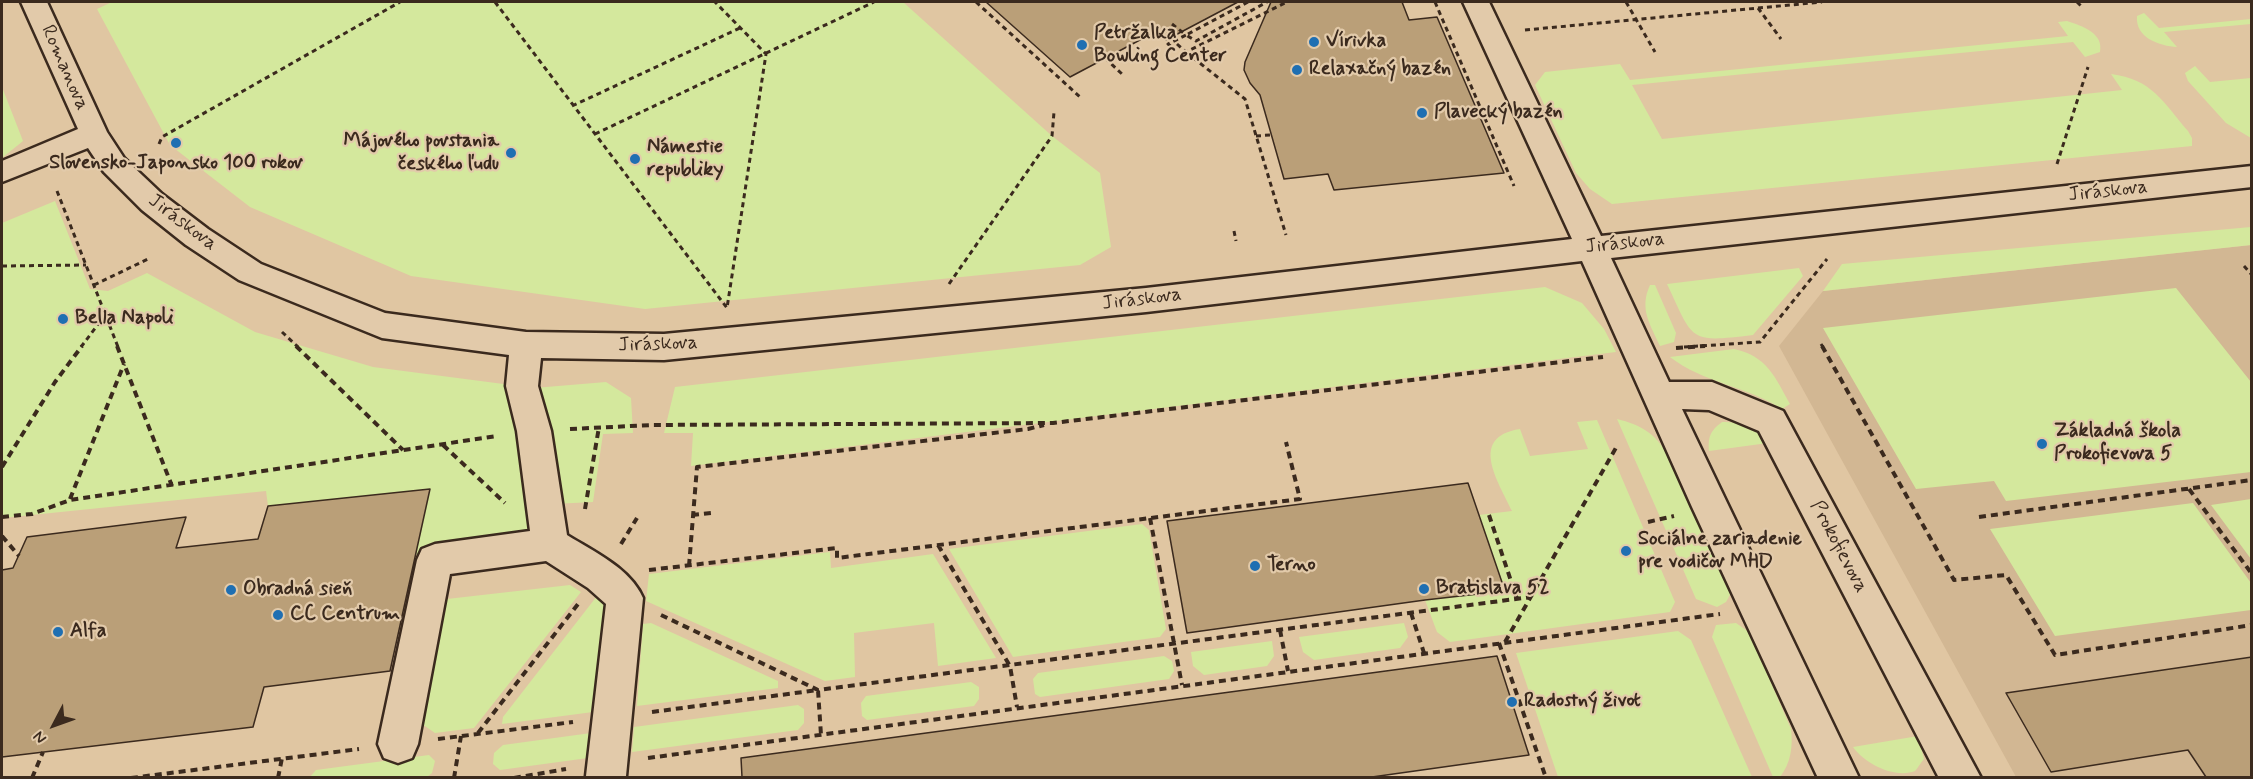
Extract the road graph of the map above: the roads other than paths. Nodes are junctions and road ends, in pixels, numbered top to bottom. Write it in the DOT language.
graph roads {
  1 [pos="34,2"];
  2 [pos="1476,2"];
  3 [pos="94,134"];
  4 [pos="2,172"];
  5 [pos="2252,176"];
  6 [pos="1590,248"];
  7 [pos="526,345"];
  8 [pos="1658,395"];
  9 [pos="588,570"];
  10 [pos="398,744"];
  11 [pos="606,769"];
  12 [pos="1839,777"];
  13 [pos="1961,777"];
  1 -- 3 [label="street, Romanova"];
  2 -- 6 [label="street"];
  3 -- 4 [label="street"];
  3 -- 7 [label="street, Jiráskova"];
  5 -- 6 [label="street, Jiráskova"];
  6 -- 7 [label="street, Jiráskova"];
  6 -- 8 [label="street"];
  7 -- 9 [label="street"];
  8 -- 12 [label="street"];
  8 -- 13 [label="street, Prokofievova"];
  9 -- 10 [label="street"];
  9 -- 11 [label="street"];
}
